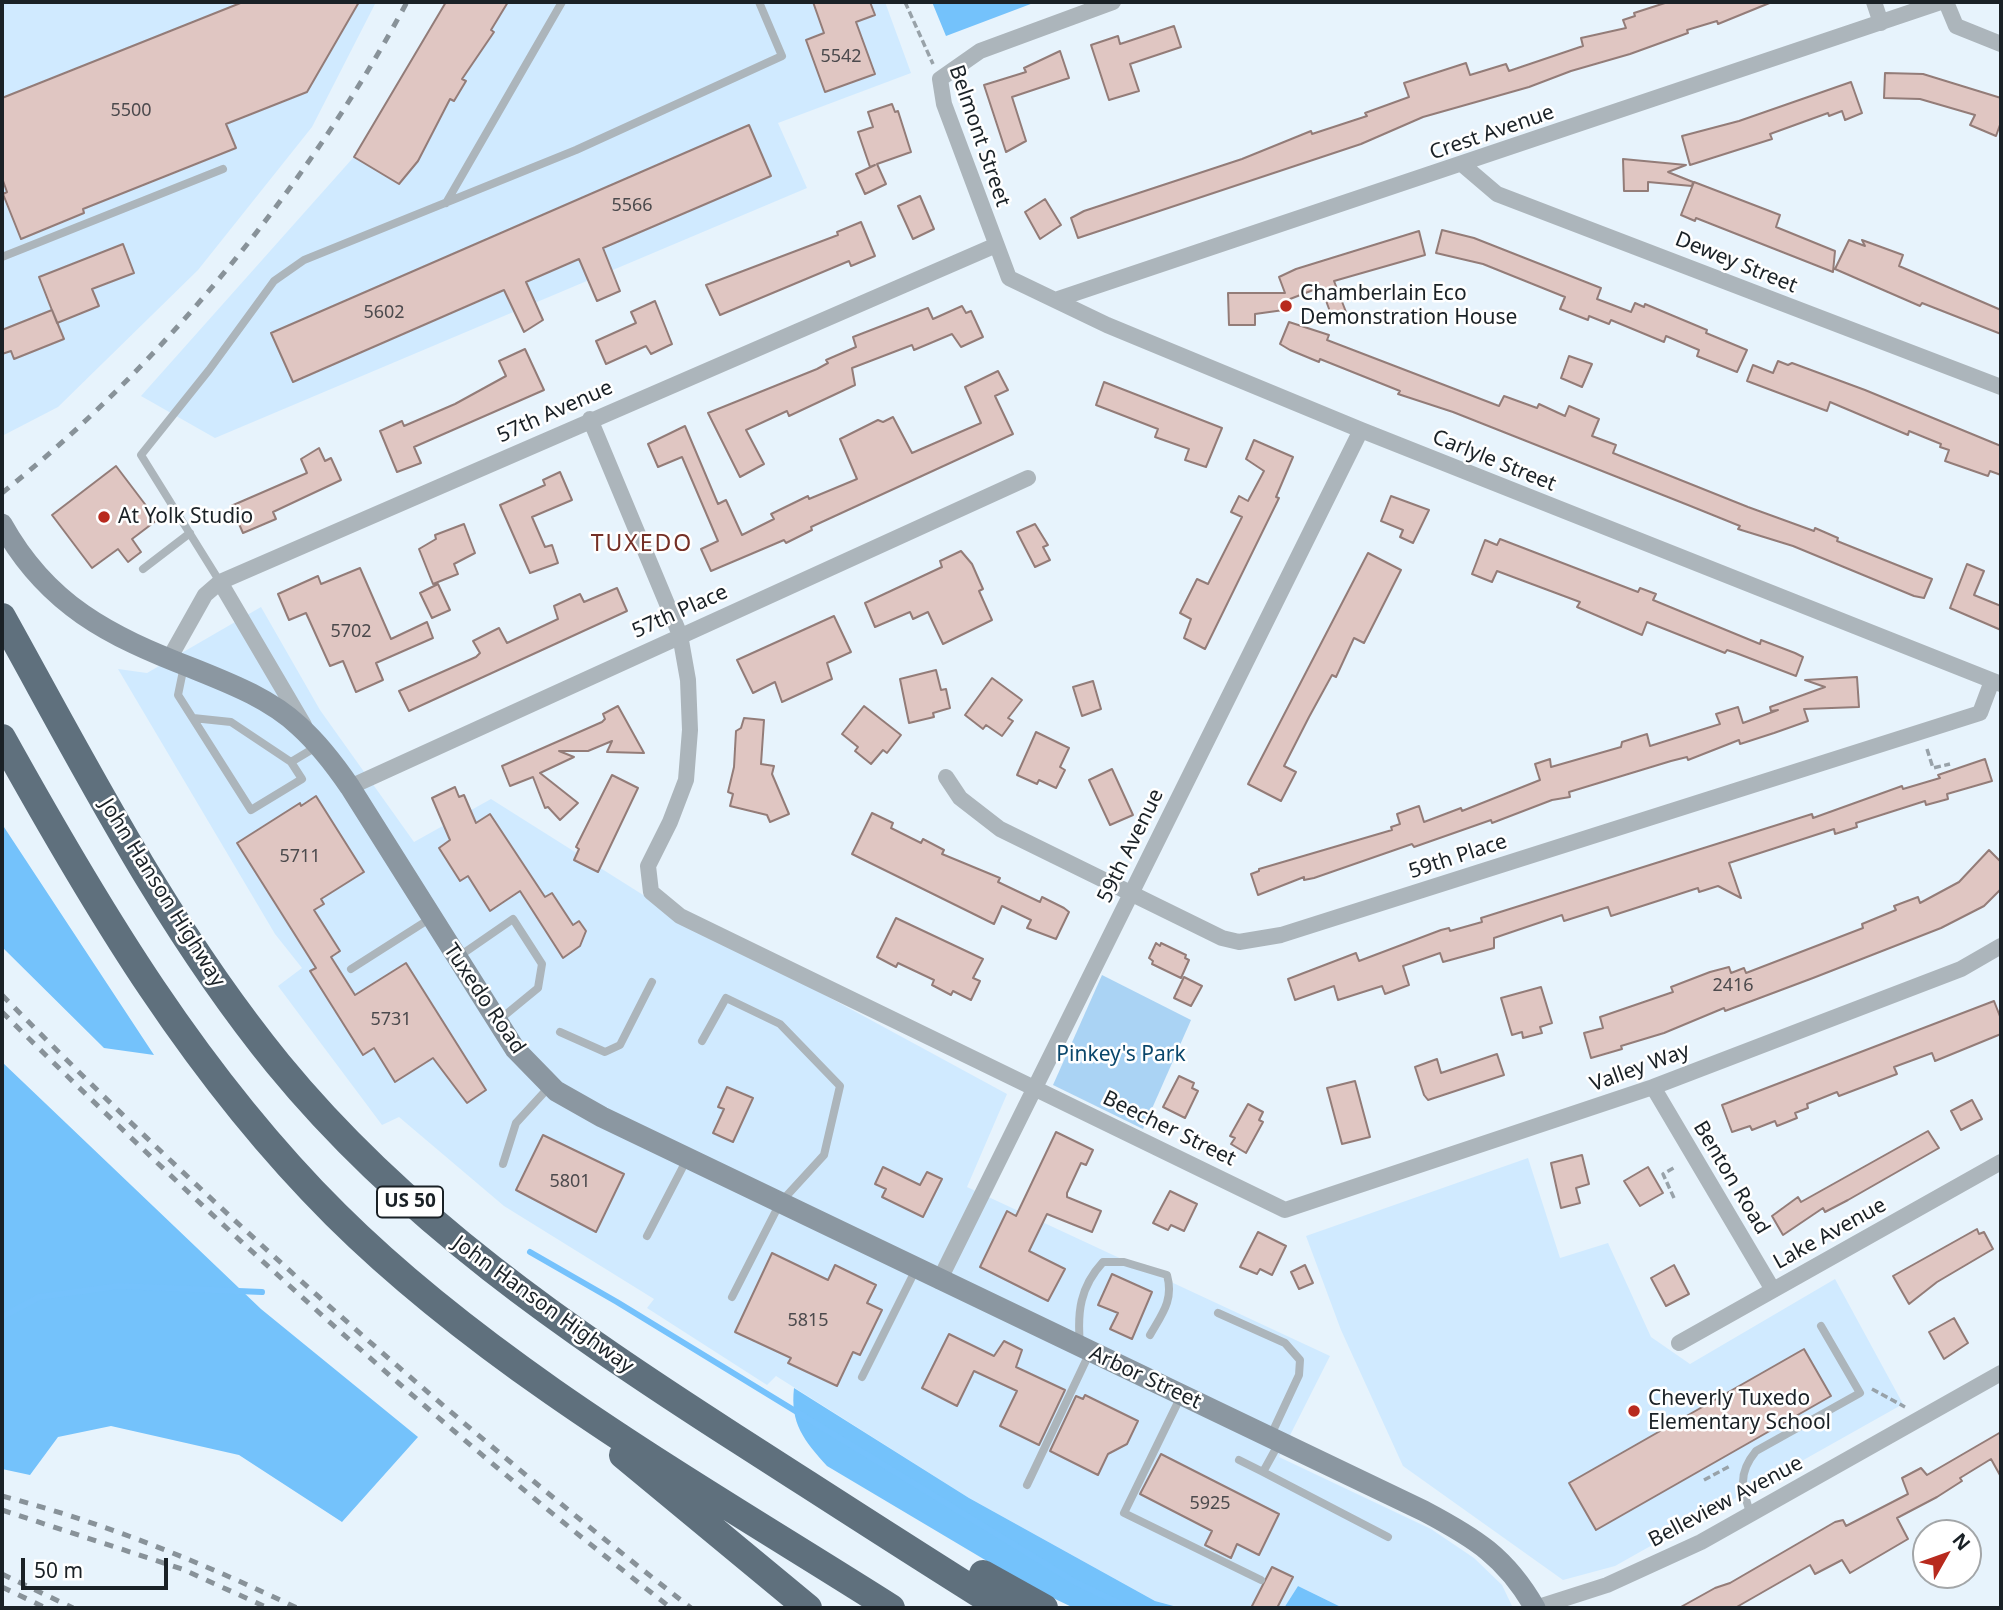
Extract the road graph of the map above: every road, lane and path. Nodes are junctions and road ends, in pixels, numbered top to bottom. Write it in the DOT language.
graph roads {
  1 [pos="562,2"];
  2 [pos="759,2"];
  3 [pos="905,2"];
  4 [pos="1113,2"];
  5 [pos="1874,2"];
  6 [pos="1941,2"];
  7 [pos="1947,2"];
  8 [pos="1881,23"];
  9 [pos="2001,44"];
  10 [pos="940,79"];
  11 [pos="1463,165"];
  12 [pos="223,169"];
  13 [pos="446,203"];
  14 [pos="994,246"];
  15 [pos="2,257"];
  16 [pos="1055,300"];
  17 [pos="2001,387"];
  18 [pos="590,419"];
  19 [pos="1361,430"];
  20 [pos="1028,478"];
  21 [pos="2,524"];
  22 [pos="190,533"];
  23 [pos="143,569"];
  24 [pos="220,582"];
  25 [pos="2,617"];
  26 [pos="680,635"];
  27 [pos="176,662"];
  28 [pos="1997,683"];
  29 [pos="193,718"];
  30 [pos="2,738"];
  31 [pos="315,742"];
  32 [pos="1927,749"];
  33 [pos="291,762"];
  34 [pos="1950,764"];
  35 [pos="946,777"];
  36 [pos="350,787"];
  37 [pos="1132,893"];
  38 [pos="431,918"];
  39 [pos="2001,946"];
  40 [pos="456,958"];
  41 [pos="351,970"];
  42 [pos="652,982"];
  43 [pos="497,1021"];
  44 [pos="561,1032"];
  45 [pos="702,1041"];
  46 [pos="550,1086"];
  47 [pos="1035,1087"];
  48 [pos="1653,1087"];
  49 [pos="687,1159"];
  50 [pos="2001,1162"];
  51 [pos="503,1164"];
  52 [pos="1675,1167"];
  53 [pos="730,1179"];
  54 [pos="1674,1198"];
  55 [pos="780,1203"];
  56 [pos="1285,1210"];
  57 [pos="647,1236"];
  58 [pos="916,1269"];
  59 [pos="939,1281"];
  60 [pos="1773,1290"];
  61 [pos="732,1297"];
  62 [pos="1218,1313"];
  63 [pos="1821,1326"];
  64 [pos="1150,1335"];
  65 [pos="1679,1343"];
  66 [pos="1085,1350"];
  67 [pos="506,1356"];
  68 [pos="2001,1373"];
  69 [pos="862,1377"];
  70 [pos="1860,1384"];
  71 [pos="1181,1396"];
  72 [pos="1906,1408"];
  73 [pos="1274,1440"];
  74 [pos="1238,1460"];
  75 [pos="1730,1466"];
  76 [pos="1262,1472"];
  77 [pos="1704,1480"];
  78 [pos="1027,1485"];
  79 [pos="845,1508"];
  80 [pos="1751,1515"];
  81 [pos="1388,1537"];
  82 [pos="1261,1580"];
  83 [pos="808,1608"];
  84 [pos="891,1608"];
  85 [pos="1002,1608"];
  86 [pos="1044,1608"];
  87 [pos="1535,1608"];
  1 -- 13 [label="lane"];
  2 -- 13 [label="lane"];
  3 -- 10 [label="path, Belmont Street"];
  4 -- 10 [label="street"];
  5 -- 8 [label="street"];
  6 -- 8 [label="street, Crest Avenue"];
  7 -- 9 [label="street"];
  8 -- 11 [label="street, Crest Avenue"];
  10 -- 14 [label="street, Belmont Street"];
  11 -- 16 [label="street, Crest Avenue"];
  11 -- 17 [label="street, Dewey Street"];
  12 -- 15 [label="lane"];
  13 -- 22 [label="lane"];
  14 -- 16 [label="street, Carlyle Street"];
  14 -- 18 [label="street, 57th Avenue"];
  16 -- 19 [label="street, Carlyle Street"];
  18 -- 24 [label="street, 57th Avenue"];
  18 -- 26 [label="street"];
  19 -- 28 [label="street, Carlyle Street"];
  19 -- 37 [label="street, 59th Avenue"];
  20 -- 26 [label="street, 57th Place"];
  21 -- 27 [label="main road, Tuxedo Road"];
  22 -- 23 [label="lane"];
  22 -- 24 [label="lane"];
  24 -- 27 [label="street, 57th Avenue"];
  24 -- 31 [label="street, Tuxedo Road"];
  25 -- 79 [label="highway, John Hanson Highway / US 50"];
  26 -- 36 [label="street, 57th Place"];
  26 -- 47 [label="street, Beecher Street"];
  27 -- 29 [label="lane"];
  27 -- 31 [label="main road, Tuxedo Road"];
  28 -- 37 [label="street, 59th Place"];
  29 -- 33 [label="lane"];
  29 -- 33 [label="lane"];
  30 -- 67 [label="highway, US 50"];
  31 -- 33 [label="lane"];
  31 -- 36 [label="main road, Tuxedo Road"];
  32 -- 34 [label="path"];
  35 -- 37 [label="street, 59th Place"];
  36 -- 38 [label="main road, Tuxedo Road"];
  37 -- 47 [label="street, 59th Avenue"];
  38 -- 40 [label="main road, Tuxedo Road"];
  38 -- 41 [label="lane"];
  39 -- 48 [label="street, Valley Way"];
  40 -- 43 [label="main road, Tuxedo Road"];
  40 -- 43 [label="lane"];
  42 -- 44 [label="lane"];
  43 -- 46 [label="main road, Tuxedo Road"];
  45 -- 55 [label="lane"];
  46 -- 49 [label="main road, Tuxedo Road"];
  46 -- 51 [label="lane"];
  47 -- 56 [label="street, Beecher Street"];
  47 -- 59 [label="street, 59th Avenue"];
  48 -- 56 [label="street, Valley Way"];
  48 -- 60 [label="street, Benton Road"];
  49 -- 53 [label="main road, Tuxedo Road"];
  49 -- 57 [label="lane"];
  50 -- 60 [label="street, Lake Avenue"];
  52 -- 54 [label="path"];
  53 -- 55 [label="main road, Arbor Street"];
  55 -- 58 [label="main road, Arbor Street"];
  55 -- 61 [label="lane"];
  58 -- 59 [label="main road, Arbor Street"];
  58 -- 69 [label="lane"];
  59 -- 66 [label="main road, Arbor Street"];
  60 -- 65 [label="street, Lake Avenue"];
  62 -- 73 [label="lane"];
  63 -- 80 [label="lane"];
  64 -- 66 [label="lane"];
  66 -- 71 [label="main road, Arbor Street"];
  66 -- 78 [label="lane"];
  67 -- 83 [label="highway"];
  67 -- 84 [label="highway, US 50"];
  68 -- 80 [label="street, Belleview Avenue"];
  70 -- 72 [label="path"];
  71 -- 73 [label="main road, Arbor Street"];
  71 -- 82 [label="lane"];
  73 -- 76 [label="lane"];
  73 -- 87 [label="main road, Arbor Street"];
  74 -- 76 [label="lane"];
  75 -- 77 [label="path"];
  76 -- 81 [label="lane"];
  79 -- 85 [label="highway, John Hanson Highway / US 50"];
  79 -- 86 [label="highway"];
  80 -- 87 [label="street, Belleview Avenue"];
}
